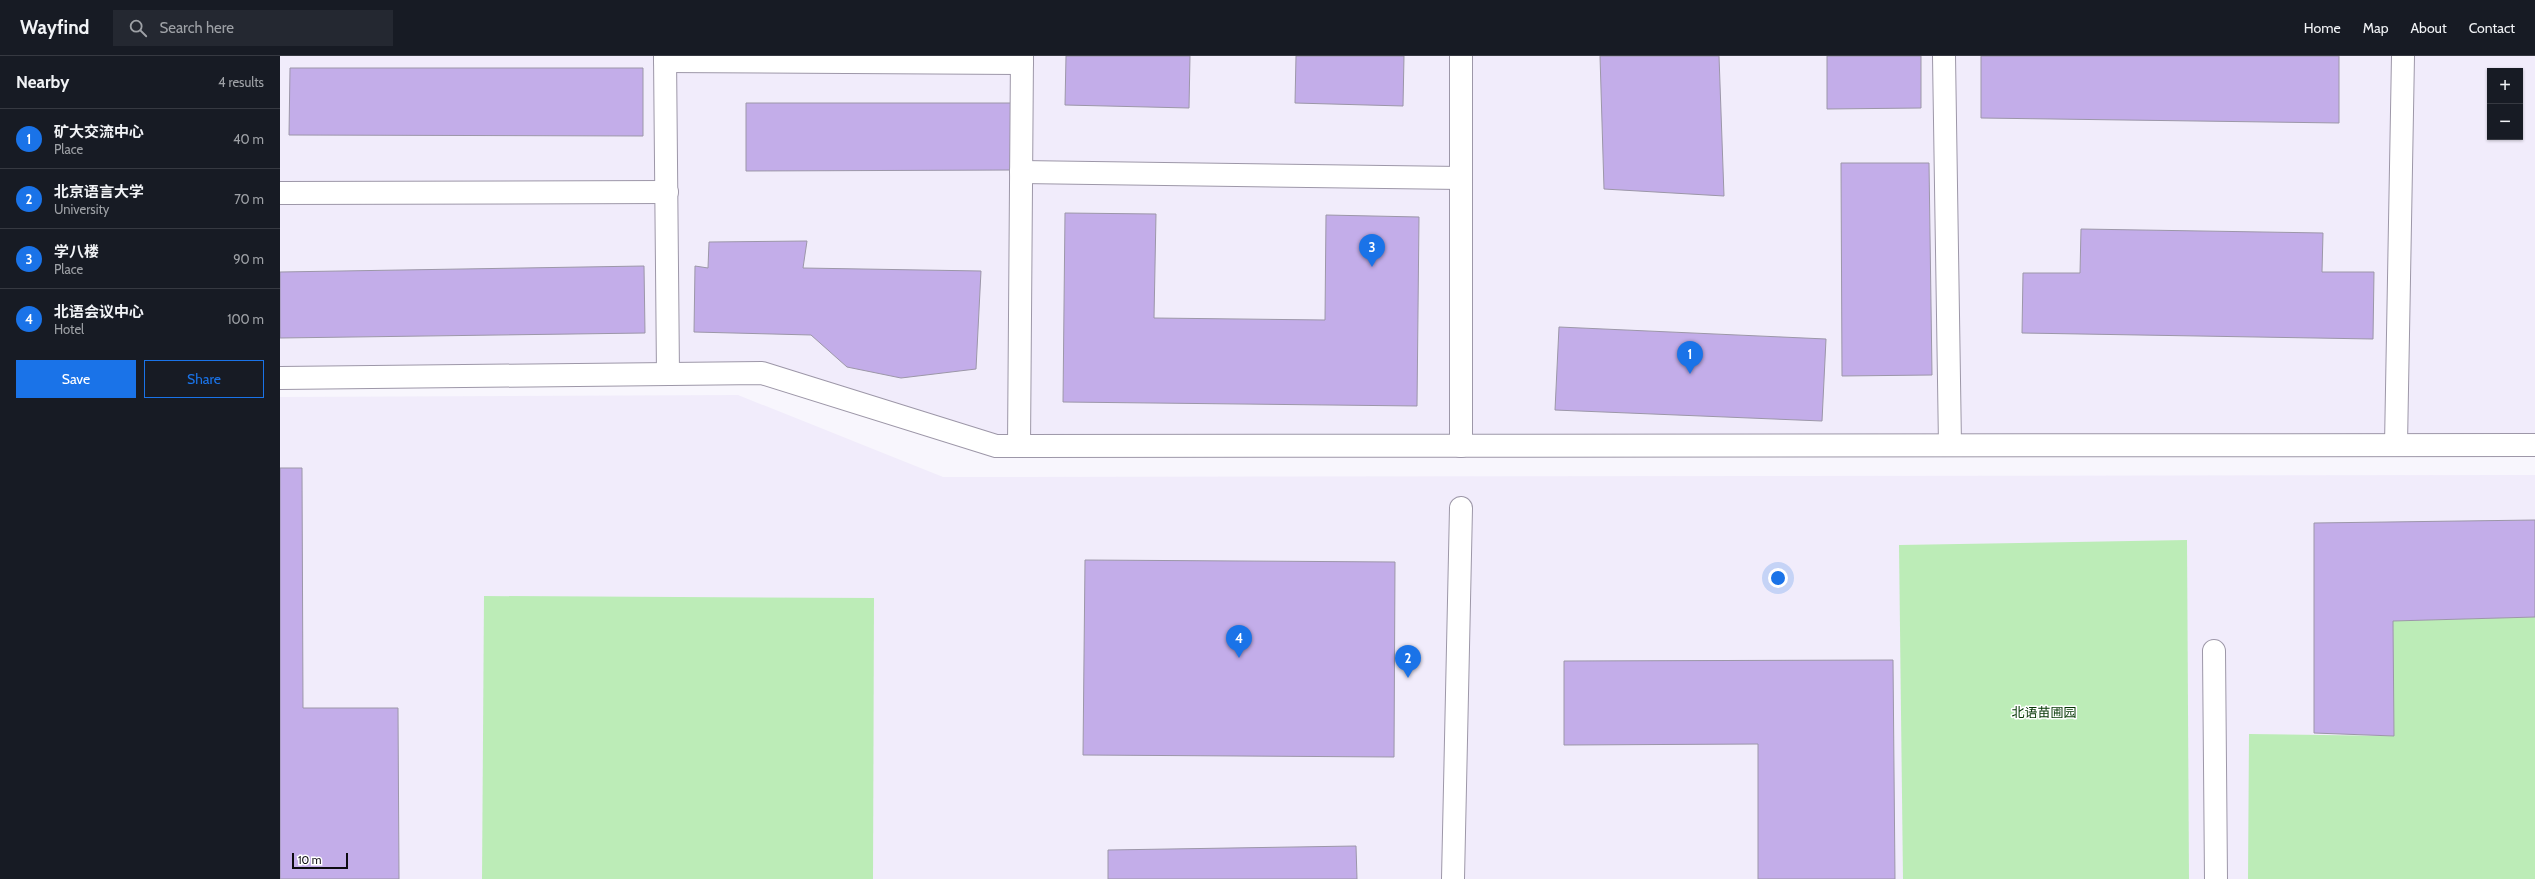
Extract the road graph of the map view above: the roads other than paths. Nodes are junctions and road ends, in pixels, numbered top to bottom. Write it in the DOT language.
graph roads {
  1 [pos="1460,56"];
  2 [pos="1944,56"];
  3 [pos="2403,56"];
  4 [pos="665,59"];
  5 [pos="1022,60"];
  6 [pos="1021,172"];
  7 [pos="1461,178"];
  8 [pos="667,192"];
  9 [pos="280,193"];
  10 [pos="668,374"];
  11 [pos="280,378"];
  12 [pos="1950,445"];
  13 [pos="2396,445"];
  14 [pos="2535,445"];
  15 [pos="1019,446"];
  16 [pos="1461,446"];
  17 [pos="1460,508"];
  18 [pos="2214,651"];
  19 [pos="1453,879"];
  20 [pos="2216,879"];
  1 -- 7 [label="street"];
  2 -- 12 [label="street"];
  3 -- 13 [label="street"];
  4 -- 5 [label="street"];
  4 -- 8 [label="street"];
  5 -- 6 [label="street"];
  6 -- 7 [label="street"];
  6 -- 15 [label="street"];
  7 -- 16 [label="street"];
  8 -- 9 [label="street"];
  8 -- 10 [label="street"];
  10 -- 11 [label="street"];
  10 -- 15 [label="street"];
  12 -- 13 [label="street"];
  12 -- 16 [label="street"];
  13 -- 14 [label="street"];
  15 -- 16 [label="street"];
  17 -- 19 [label="street"];
  18 -- 20 [label="street"];
}
